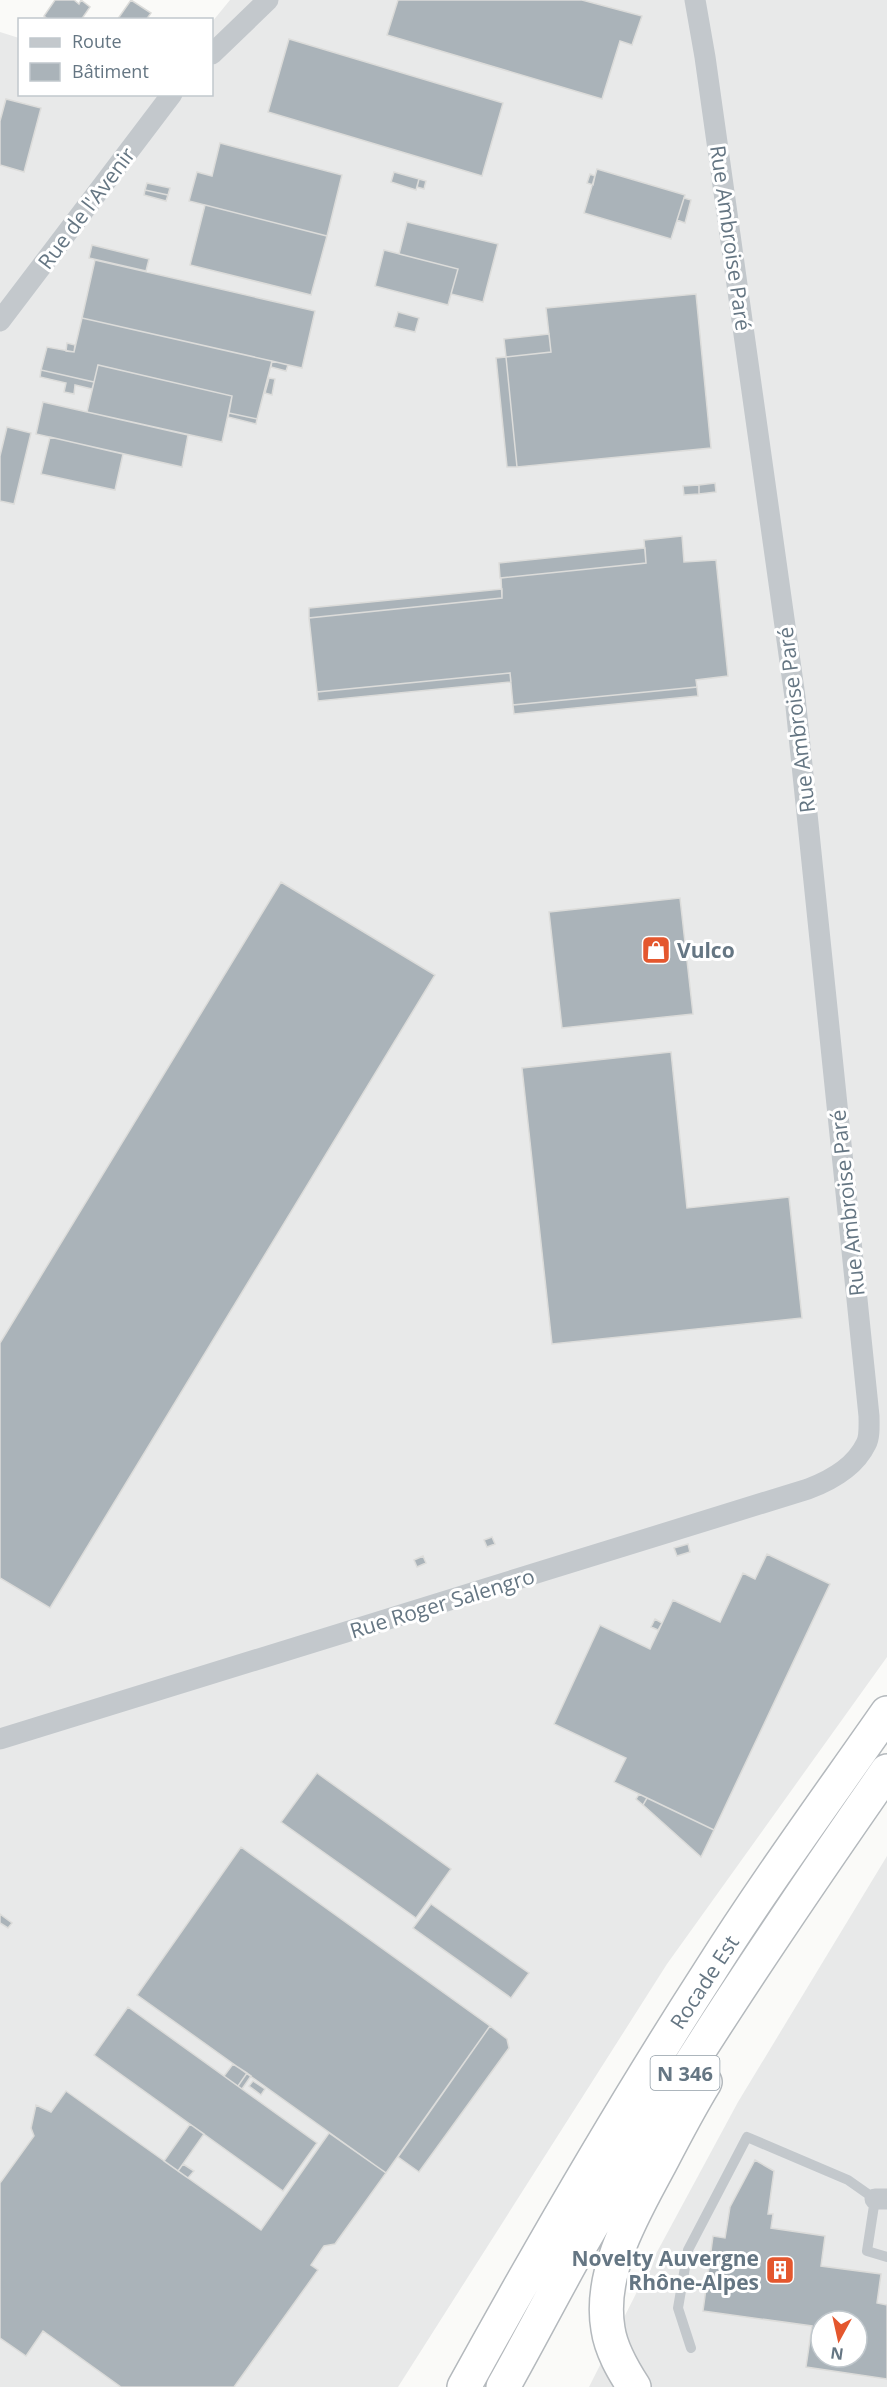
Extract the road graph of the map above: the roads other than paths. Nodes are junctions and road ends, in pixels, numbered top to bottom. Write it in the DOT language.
graph roads {
  1 [pos="267,0"];
  2 [pos="695,0"];
  3 [pos="213,53"];
  4 [pos="170,96"];
  5 [pos="0,321"];
  6 [pos="868,1442"];
  7 [pos="887,1713"];
  8 [pos="0,1739"];
  9 [pos="887,1771"];
  10 [pos="813,1876"];
  11 [pos="881,2199"];
  12 [pos="887,2257"];
  13 [pos="526,2274"];
  14 [pos="691,2348"];
  15 [pos="442,2387"];
  16 [pos="464,2387"];
  17 [pos="503,2387"];
  18 [pos="634,2387"];
  1 -- 3 [label="street"];
  2 -- 6 [label="street, Rue Ambroise Paré"];
  4 -- 5 [label="street, Rue de l'Avenir"];
  6 -- 8 [label="street, Rue Roger Salengro"];
  7 -- 13 [label="highway, Rocade Est / N 346"];
  9 -- 10 [label="highway, Rocade Est / N 346"];
  10 -- 17 [label="highway, Rocade Est / N 346"];
  10 -- 18 [label="highway"];
  11 -- 12 [label="lane"];
  11 -- 14 [label="lane"];
  13 -- 15 [label="highway"];
  13 -- 16 [label="highway, Rocade Est / N 346"];
}
